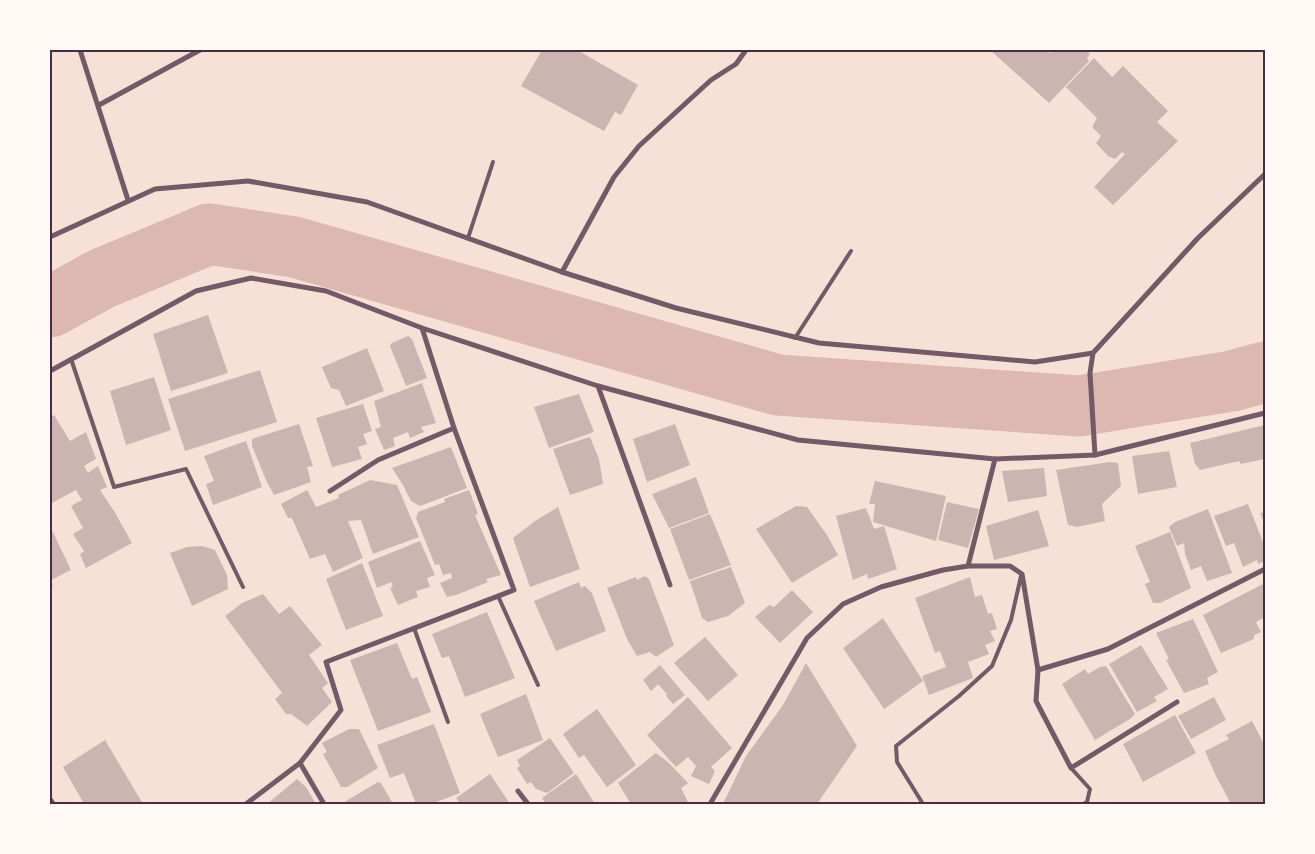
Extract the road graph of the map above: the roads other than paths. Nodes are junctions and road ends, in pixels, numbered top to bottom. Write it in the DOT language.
graph roads {
  1 [pos="80,50"];
  2 [pos="200,50"];
  3 [pos="746,50"];
  4 [pos="99,104"];
  5 [pos="493,162"];
  6 [pos="1265,174"];
  7 [pos="128,200"];
  8 [pos="50,237"];
  9 [pos="468,238"];
  10 [pos="851,251"];
  11 [pos="562,272"];
  12 [pos="422,328"];
  13 [pos="795,338"];
  14 [pos="1093,353"];
  15 [pos="71,359"];
  16 [pos="50,371"];
  17 [pos="598,386"];
  18 [pos="1265,413"];
  19 [pos="454,428"];
  20 [pos="1095,455"];
  21 [pos="995,459"];
  22 [pos="330,491"];
  23 [pos="968,566"];
  24 [pos="1265,569"];
  25 [pos="1022,574"];
  26 [pos="670,585"];
  27 [pos="243,587"];
  28 [pos="498,596"];
  29 [pos="414,628"];
  30 [pos="1038,670"];
  31 [pos="538,685"];
  32 [pos="1177,702"];
  33 [pos="448,722"];
  34 [pos="300,762"];
  35 [pos="1071,768"];
  36 [pos="518,790"];
  37 [pos="50,798"];
  38 [pos="54,804"];
  39 [pos="246,804"];
  40 [pos="324,804"];
  41 [pos="528,804"];
  42 [pos="710,804"];
  43 [pos="923,804"];
  44 [pos="1083,804"];
  1 -- 4 [label="street"];
  2 -- 4 [label="street"];
  3 -- 11 [label="street"];
  4 -- 7 [label="street"];
  5 -- 9 [label="lane"];
  6 -- 14 [label="street"];
  7 -- 8 [label="street"];
  7 -- 9 [label="street"];
  9 -- 11 [label="street"];
  10 -- 13 [label="lane"];
  11 -- 13 [label="street"];
  12 -- 15 [label="street"];
  12 -- 17 [label="street"];
  12 -- 19 [label="street"];
  13 -- 14 [label="street"];
  14 -- 20 [label="street"];
  15 -- 16 [label="street"];
  15 -- 27 [label="lane"];
  17 -- 21 [label="street"];
  17 -- 26 [label="street"];
  18 -- 20 [label="street"];
  19 -- 22 [label="street"];
  19 -- 28 [label="street"];
  20 -- 21 [label="street"];
  21 -- 23 [label="street"];
  23 -- 25 [label="street"];
  23 -- 42 [label="street"];
  24 -- 30 [label="street"];
  25 -- 30 [label="street"];
  25 -- 43 [label="lane"];
  28 -- 29 [label="street"];
  28 -- 31 [label="lane"];
  29 -- 33 [label="lane"];
  29 -- 34 [label="street"];
  30 -- 35 [label="street"];
  32 -- 35 [label="street"];
  34 -- 39 [label="street"];
  34 -- 40 [label="street"];
  35 -- 44 [label="lane"];
  36 -- 41 [label="street"];
  37 -- 38 [label="lane"];
}
